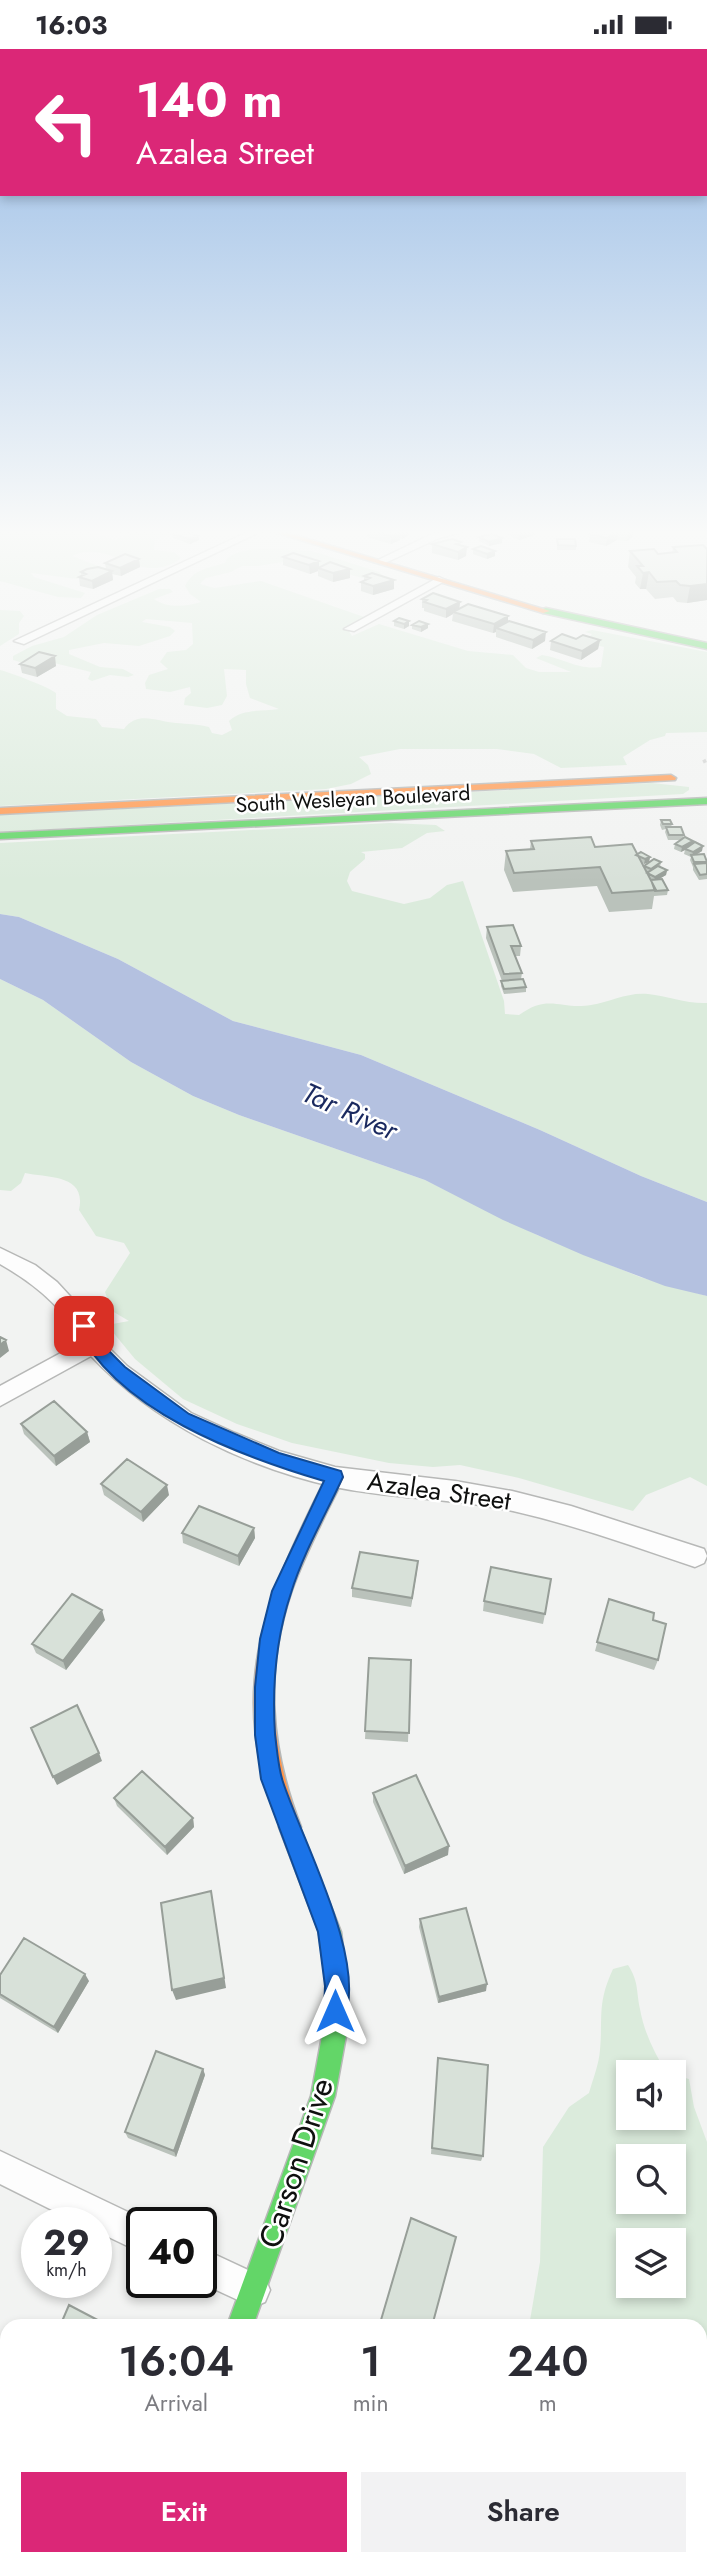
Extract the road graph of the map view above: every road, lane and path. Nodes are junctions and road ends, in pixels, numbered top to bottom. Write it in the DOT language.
graph roads {
  1 [pos="693,777"];
  2 [pos="707,801"];
  3 [pos="0,811"];
  4 [pos="0,836"];
  5 [pos="0,1255"];
  6 [pos="93,1345"];
  7 [pos="0,1397"];
  8 [pos="335,1477"];
  9 [pos="695,1556"];
  10 [pos="0,2167"];
  11 [pos="126,2228"];
  12 [pos="217,2273"];
  13 [pos="253,2290"];
  14 [pos="243,2319"];
  1 -- 3 [label="main road, South Wesleyan Boulevard"];
  2 -- 4 [label="main road, South Wesleyan Boulevard"];
  5 -- 6 [label="street, Azalea Street"];
  6 -- 7 [label="street"];
  6 -- 8 [label="street, Azalea Street"];
  8 -- 9 [label="street, Azalea Street"];
  8 -- 13 [label="main road, Carson Drive"];
  10 -- 11 [label="street"];
  12 -- 13 [label="street"];
  13 -- 14 [label="main road, Carson Drive"];
}
